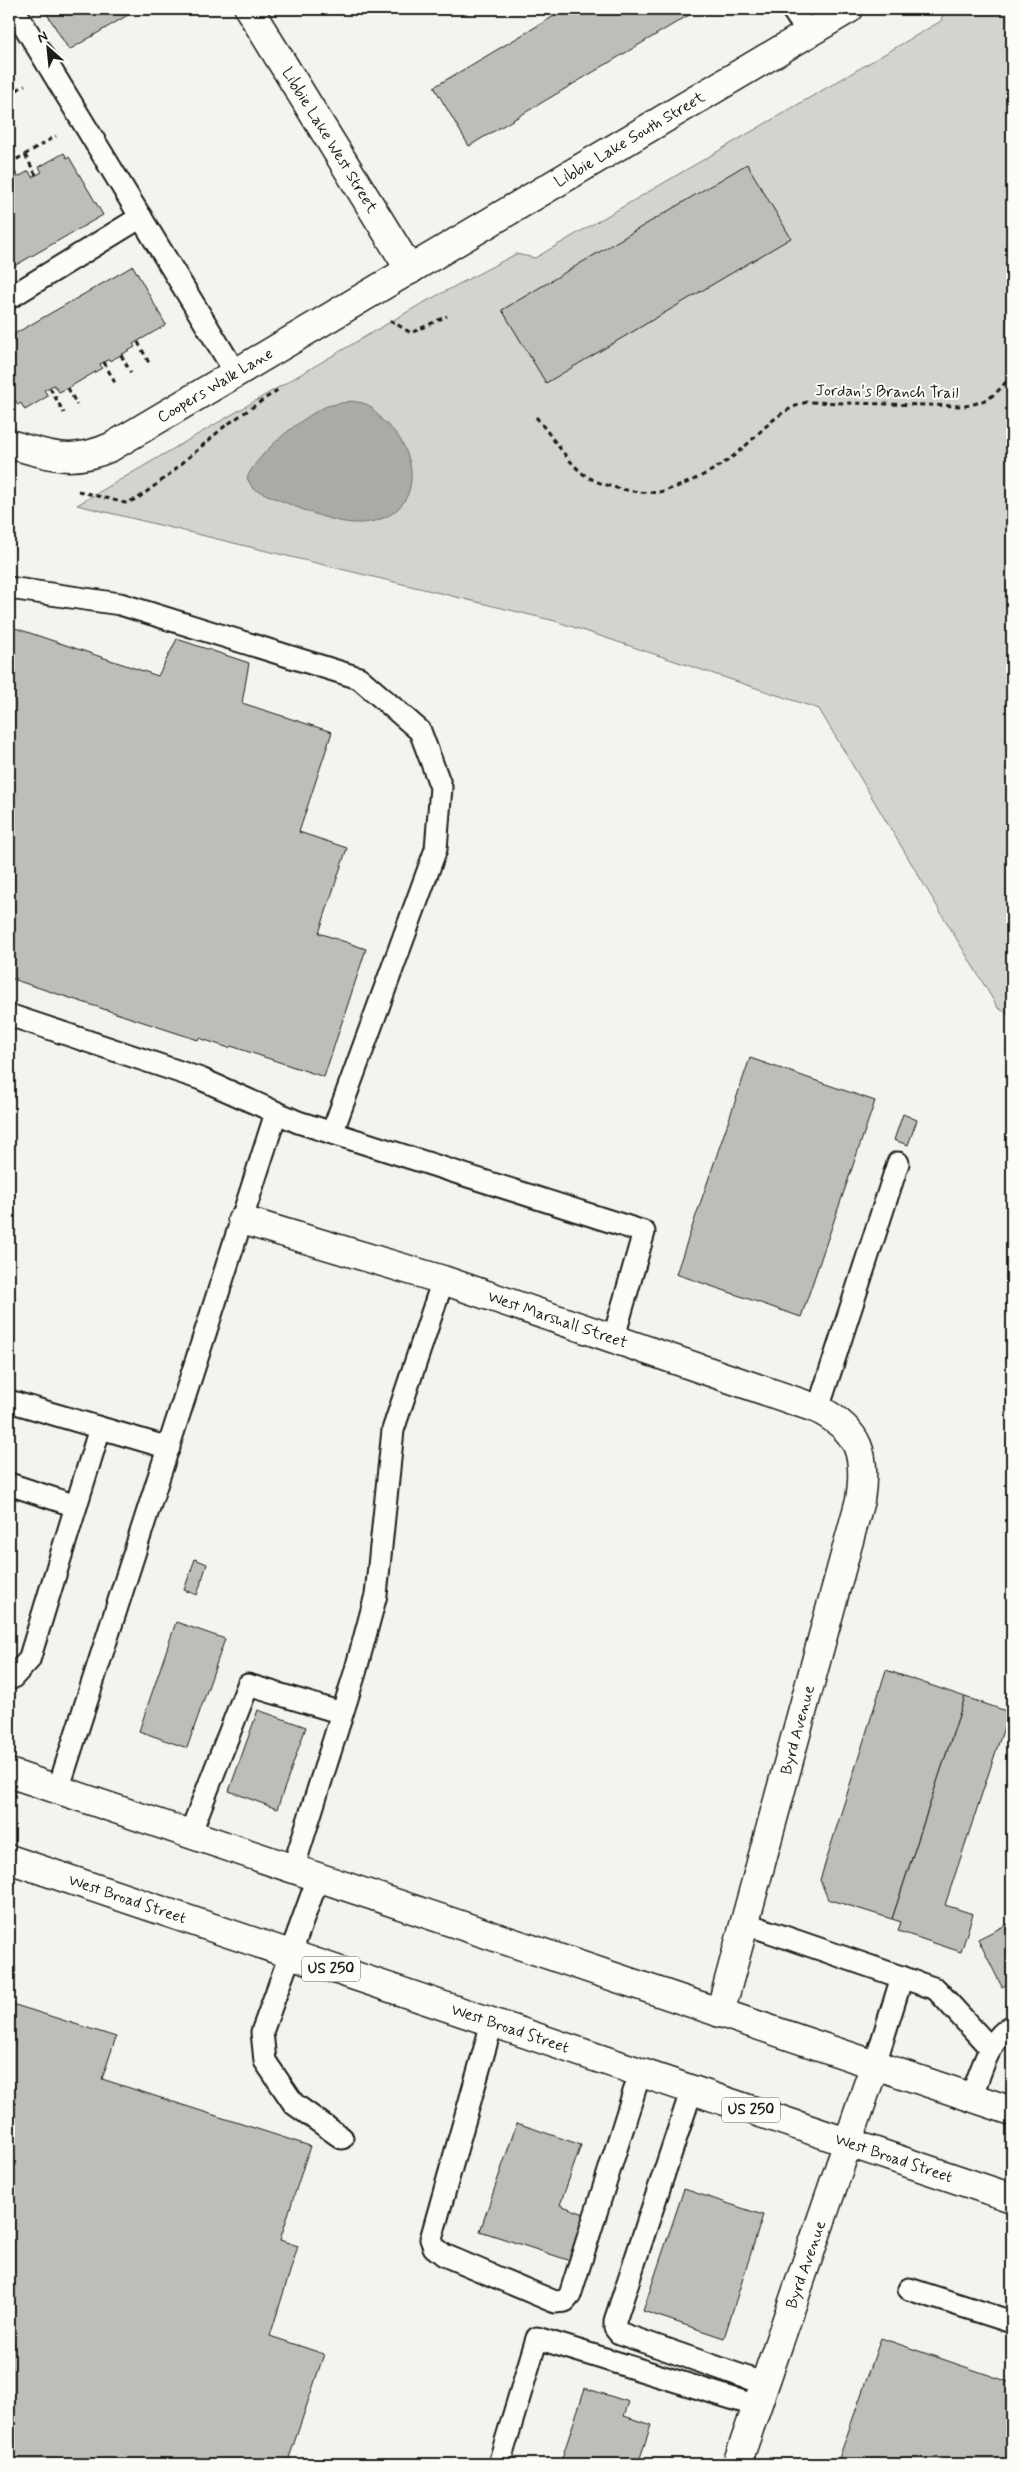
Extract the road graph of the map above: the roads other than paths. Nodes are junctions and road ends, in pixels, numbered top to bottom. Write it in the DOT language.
graph roads {
  1 [pos="14,9"];
  2 [pos="250,9"];
  3 [pos="792,9"];
  4 [pos="849,9"];
  5 [pos="808,34"];
  6 [pos="141,217"];
  7 [pos="410,270"];
  8 [pos="9,298"];
  9 [pos="235,372"];
  10 [pos="9,444"];
  11 [pos="9,588"];
  12 [pos="9,1015"];
  13 [pos="276,1112"];
  14 [pos="332,1133"];
  15 [pos="898,1163"];
  16 [pos="242,1220"];
  17 [pos="443,1280"];
  18 [pos="613,1340"];
  19 [pos="9,1401"];
  20 [pos="818,1409"];
  21 [pos="100,1428"];
  22 [pos="858,1445"];
  23 [pos="169,1448"];
  24 [pos="9,1484"];
  25 [pos="76,1506"];
  26 [pos="9,1678"];
  27 [pos="342,1713"];
  28 [pos="9,1773"];
  29 [pos="58,1790"];
  30 [pos="190,1834"];
  31 [pos="9,1859"];
  32 [pos="306,1873"];
  33 [pos="744,1924"];
  34 [pos="289,1955"];
  35 [pos="902,1977"];
  36 [pos="720,2013"];
  37 [pos="492,2024"];
  38 [pos="1012,2026"];
  39 [pos="991,2049"];
  40 [pos="875,2064"];
  41 [pos="640,2073"];
  42 [pos="692,2089"];
  43 [pos="971,2097"];
  44 [pos="1012,2111"];
  45 [pos="342,2138"];
  46 [pos="848,2142"];
  47 [pos="1012,2198"];
  48 [pos="909,2289"];
  49 [pos="1012,2322"];
  50 [pos="761,2395"];
  51 [pos="499,2464"];
  52 [pos="737,2464"];
  1 -- 6 [label="lane"];
  2 -- 7 [label="street, Libbie Lake West Street"];
  3 -- 5 [label="lane"];
  4 -- 5 [label="street, Libbie Lake South Street"];
  5 -- 7 [label="street, Libbie Lake South Street"];
  6 -- 8 [label="lane"];
  6 -- 9 [label="lane"];
  7 -- 9 [label="street, Coopers Walk Lane"];
  9 -- 10 [label="street, Coopers Walk Lane"];
  11 -- 14 [label="lane"];
  12 -- 13 [label="lane"];
  13 -- 14 [label="lane"];
  13 -- 16 [label="lane"];
  14 -- 18 [label="lane"];
  15 -- 20 [label="lane"];
  16 -- 17 [label="street, West Marshall Street"];
  16 -- 23 [label="lane"];
  17 -- 18 [label="street, West Marshall Street"];
  17 -- 27 [label="lane"];
  18 -- 20 [label="street, West Marshall Street"];
  19 -- 21 [label="lane"];
  20 -- 22 [label="street, West Marshall Street"];
  21 -- 23 [label="lane"];
  21 -- 25 [label="lane"];
  22 -- 33 [label="street, Byrd Avenue"];
  23 -- 29 [label="lane"];
  24 -- 25 [label="lane"];
  25 -- 26 [label="lane"];
  27 -- 30 [label="lane"];
  27 -- 32 [label="lane"];
  28 -- 29 [label="street"];
  29 -- 30 [label="street"];
  30 -- 32 [label="street"];
  31 -- 34 [label="street, West Broad Street / US 250"];
  32 -- 34 [label="lane"];
  32 -- 36 [label="street"];
  33 -- 35 [label="lane"];
  33 -- 36 [label="street, Byrd Avenue"];
  34 -- 37 [label="street, West Broad Street / US 250"];
  34 -- 45 [label="lane"];
  35 -- 39 [label="lane"];
  35 -- 40 [label="lane"];
  36 -- 40 [label="street"];
  37 -- 41 [label="street, West Broad Street / US 250"];
  37 -- 41 [label="lane"];
  38 -- 39 [label="lane"];
  39 -- 43 [label="lane"];
  40 -- 43 [label="street"];
  40 -- 46 [label="street, Byrd Avenue"];
  41 -- 42 [label="street, West Broad Street / US 250"];
  42 -- 46 [label="street, West Broad Street / US 250"];
  42 -- 50 [label="lane"];
  43 -- 44 [label="street"];
  46 -- 47 [label="street, West Broad Street / US 250"];
  46 -- 50 [label="street, Byrd Avenue"];
  48 -- 49 [label="lane"];
  50 -- 51 [label="lane"];
  50 -- 52 [label="street, Byrd Avenue"];
}
